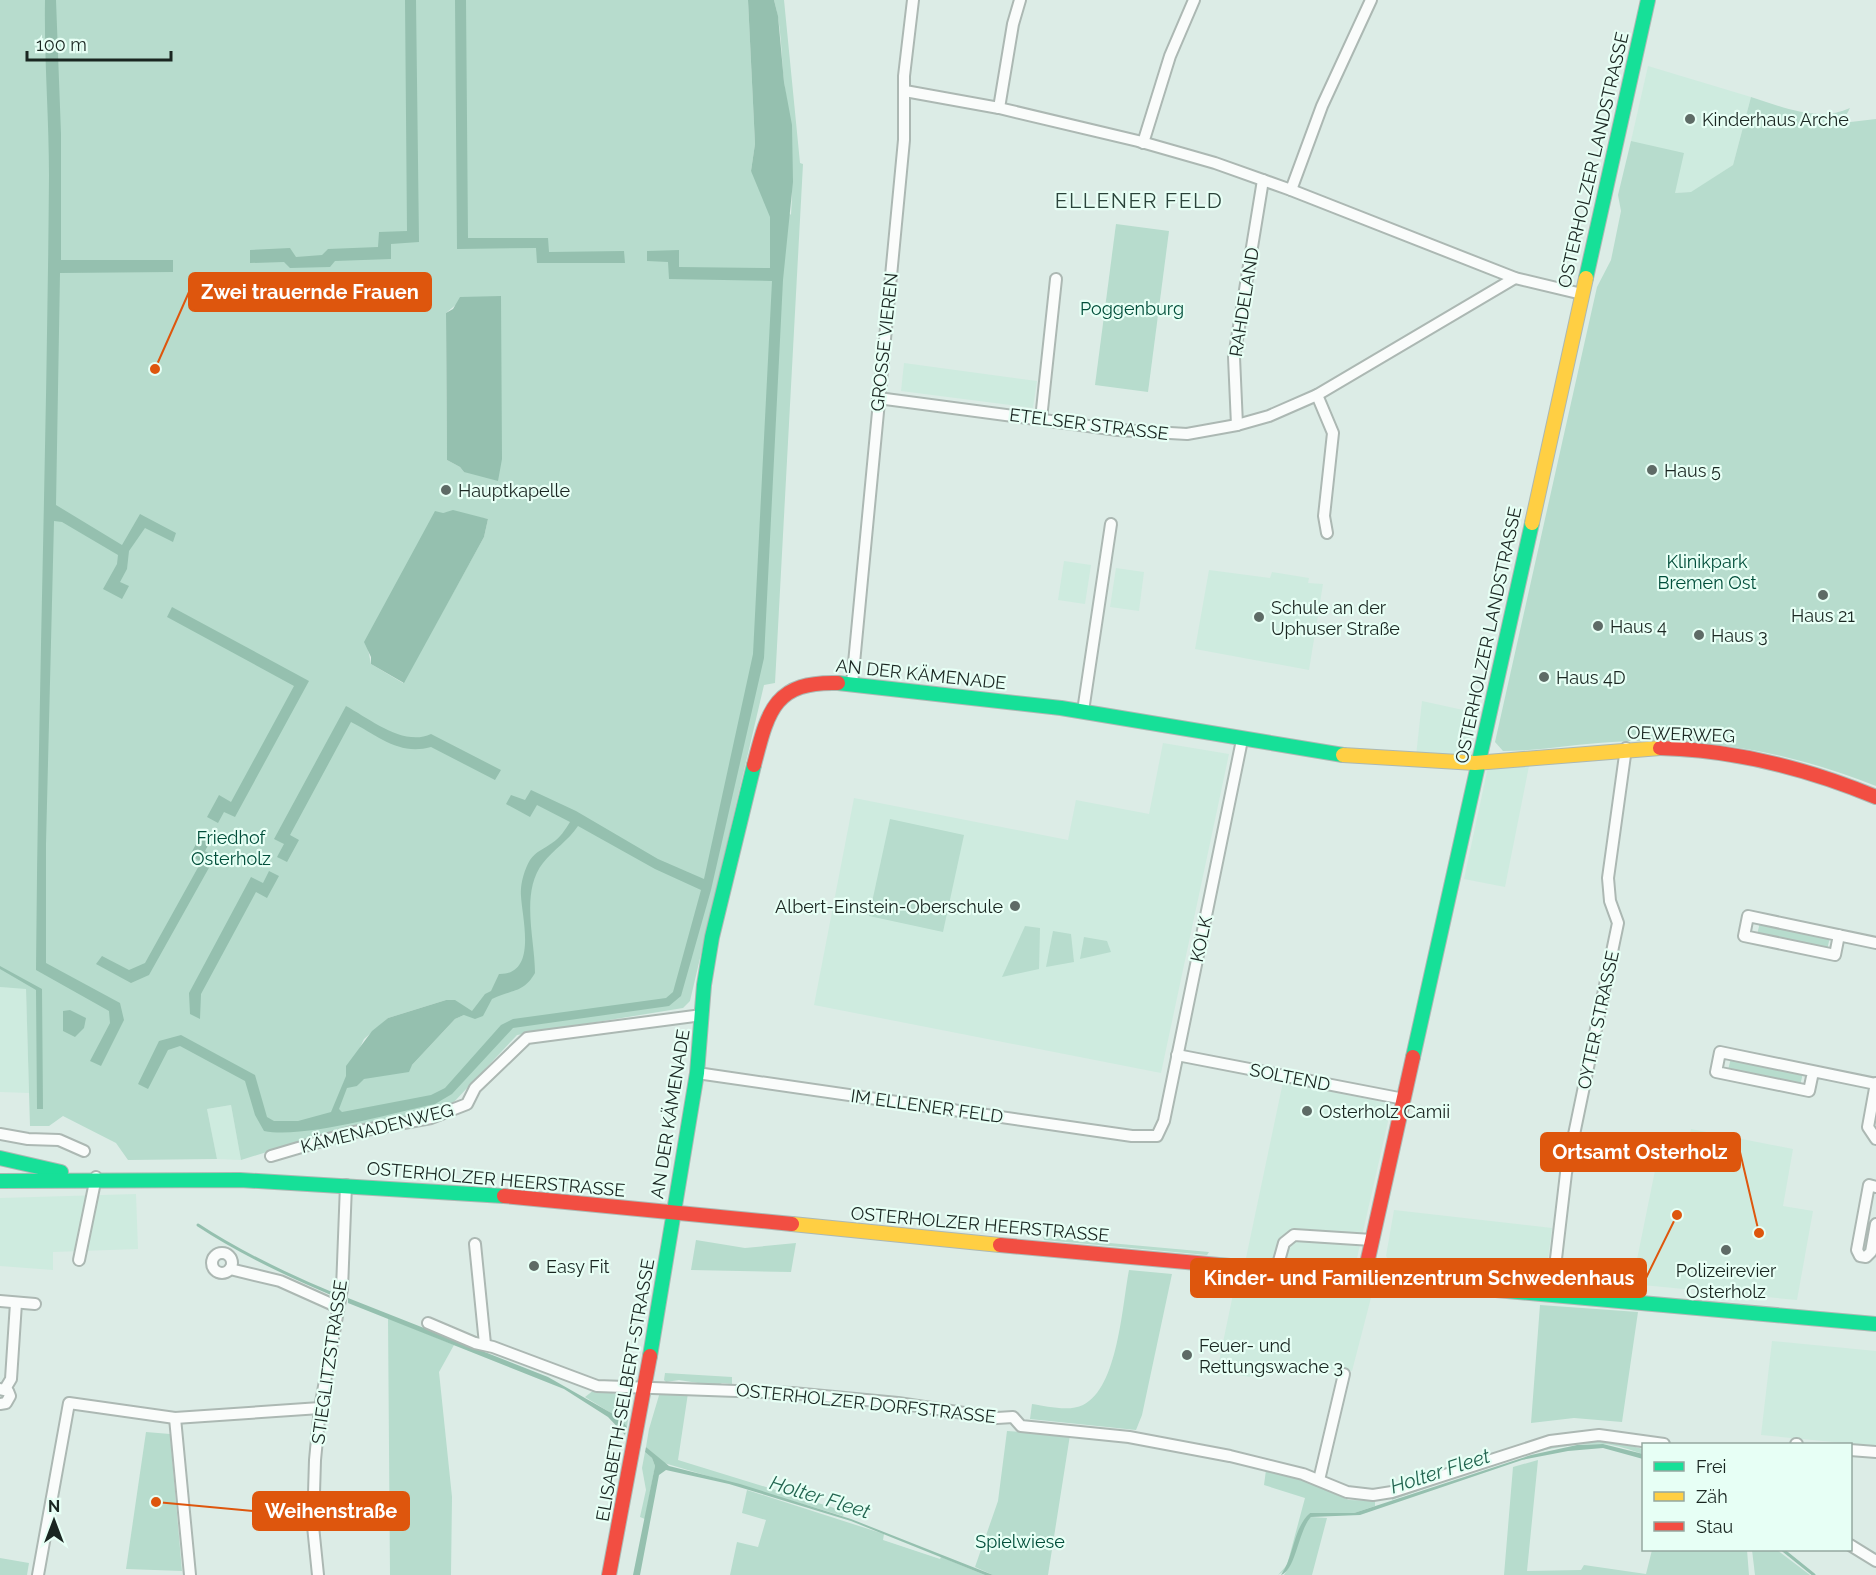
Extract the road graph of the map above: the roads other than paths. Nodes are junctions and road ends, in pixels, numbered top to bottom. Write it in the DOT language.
graph roads {
  1 [pos="913,0"];
  2 [pos="1020,0"];
  3 [pos="1194,0"];
  4 [pos="1371,0"];
  5 [pos="1648,0"];
  6 [pos="905,91"];
  7 [pos="999,108"];
  8 [pos="1143,142"];
  9 [pos="1263,180"];
  10 [pos="1291,190"];
  11 [pos="1515,278"];
  12 [pos="1056,279"];
  13 [pos="1582,294"];
  14 [pos="1317,395"];
  15 [pos="878,398"];
  16 [pos="1041,419"];
  17 [pos="1237,425"];
  18 [pos="1111,524"];
  19 [pos="1327,533"];
  20 [pos="852,684"];
  21 [pos="1083,711"];
  22 [pos="1242,740"];
  23 [pos="1626,748"];
  24 [pos="1478,763"];
  25 [pos="1876,797"];
  26 [pos="1839,935"];
  27 [pos="1876,943"];
  28 [pos="702,1015"];
  29 [pos="1177,1055"];
  30 [pos="1813,1072"];
  31 [pos="697,1073"];
  32 [pos="1876,1084"];
  33 [pos="1404,1099"];
  34 [pos="0,1134"];
  35 [pos="1156,1136"];
  36 [pos="1876,1139"];
  37 [pos="84,1151"];
  38 [pos="271,1156"];
  39 [pos="0,1158"];
  40 [pos="32,1173"];
  41 [pos="96,1177"];
  42 [pos="0,1180"];
  43 [pos="346,1185"];
  44 [pos="1876,1187"];
  45 [pos="674,1212"];
  46 [pos="1876,1224"];
  47 [pos="1372,1240"];
  48 [pos="475,1244"];
  49 [pos="79,1260"];
  50 [pos="1277,1268"];
  51 [pos="230,1269"];
  52 [pos="1364,1277"];
  53 [pos="1552,1293"];
  54 [pos="0,1301"];
  55 [pos="16,1303"];
  56 [pos="35,1304"];
  57 [pos="338,1307"];
  58 [pos="428,1323"];
  59 [pos="1876,1324"];
  60 [pos="485,1344"];
  61 [pos="1344,1374"];
  62 [pos="645,1386"];
  63 [pos="3,1389"];
  64 [pos="0,1405"];
  65 [pos="320,1408"];
  66 [pos="175,1418"];
  67 [pos="1657,1443"];
  68 [pos="1852,1450"];
  69 [pos="1876,1452"];
  70 [pos="1319,1480"];
  71 [pos="1852,1546"];
  72 [pos="1876,1561"];
  73 [pos="38,1575"];
  74 [pos="190,1575"];
  75 [pos="318,1575"];
  76 [pos="609,1575"];
  1 -- 6 [label="street, GROSSE VIEREN"];
  2 -- 7 [label="street"];
  3 -- 8 [label="street"];
  4 -- 10 [label="street"];
  5 -- 13 [label="main road, OSTERHOLZER LANDSTRASSE"];
  6 -- 7 [label="street"];
  6 -- 15 [label="street, GROSSE VIEREN"];
  7 -- 8 [label="street"];
  8 -- 9 [label="street"];
  9 -- 10 [label="street"];
  9 -- 17 [label="street, RAHDELAND"];
  10 -- 11 [label="street"];
  11 -- 13 [label="street"];
  11 -- 14 [label="street, ETELSER STRASSE"];
  12 -- 16 [label="street"];
  13 -- 24 [label="main road, OSTERHOLZER LANDSTRASSE"];
  14 -- 17 [label="street, ETELSER STRASSE"];
  14 -- 19 [label="street"];
  15 -- 16 [label="street, ETELSER STRASSE"];
  15 -- 20 [label="street, GROSSE VIEREN"];
  16 -- 17 [label="street, ETELSER STRASSE"];
  18 -- 21 [label="street"];
  20 -- 21 [label="main road, AN DER KÄMENADE"];
  20 -- 28 [label="main road, AN DER KÄMENADE"];
  21 -- 22 [label="main road, AN DER KÄMENADE"];
  22 -- 24 [label="main road, AN DER KÄMENADE"];
  22 -- 29 [label="street, KOLK"];
  23 -- 24 [label="main road, OEWERWEG"];
  23 -- 25 [label="main road, OEWERWEG"];
  23 -- 53 [label="street, OYTER STRASSE"];
  24 -- 33 [label="main road, OSTERHOLZER LANDSTRASSE"];
  26 -- 26 [label="street"];
  26 -- 27 [label="street"];
  28 -- 31 [label="main road, AN DER KÄMENADE"];
  28 -- 38 [label="street, KÄMENADENWEG"];
  29 -- 33 [label="street, SOLTEND"];
  29 -- 35 [label="street, KOLK"];
  30 -- 30 [label="street"];
  30 -- 32 [label="street"];
  31 -- 35 [label="street, IM ELLENER FELD"];
  31 -- 45 [label="main road, AN DER KÄMENADE"];
  32 -- 36 [label="street"];
  33 -- 47 [label="main road, OSTERHOLZER LANDSTRASSE"];
  34 -- 37 [label="street"];
  39 -- 40 [label="main road"];
  40 -- 41 [label="main road, OSTERHOLZER HEERSTRASSE"];
  40 -- 42 [label="main road"];
  41 -- 43 [label="main road, OSTERHOLZER HEERSTRASSE"];
  41 -- 49 [label="street"];
  43 -- 45 [label="main road, OSTERHOLZER HEERSTRASSE"];
  43 -- 57 [label="street, STIEGLITZSTRASSE"];
  44 -- 46 [label="street"];
  45 -- 50 [label="main road, OSTERHOLZER HEERSTRASSE"];
  45 -- 62 [label="main road, ELISABETH-SELBERT-STRASSE"];
  47 -- 50 [label="street"];
  47 -- 52 [label="main road, OSTERHOLZER LANDSTRASSE"];
  48 -- 60 [label="street"];
  50 -- 52 [label="main road, OSTERHOLZER HEERSTRASSE"];
  51 -- 57 [label="street"];
  52 -- 53 [label="main road, OSTERHOLZER HEERSTRASSE"];
  53 -- 59 [label="main road, OSTERHOLZER HEERSTRASSE"];
  54 -- 55 [label="street"];
  55 -- 56 [label="street"];
  55 -- 63 [label="street"];
  57 -- 65 [label="street, STIEGLITZSTRASSE"];
  58 -- 60 [label="street, OSTERHOLZER DORFSTRASSE"];
  60 -- 62 [label="street, OSTERHOLZER DORFSTRASSE"];
  61 -- 70 [label="street"];
  62 -- 70 [label="street, OSTERHOLZER DORFSTRASSE"];
  62 -- 76 [label="main road, ELISABETH-SELBERT-STRASSE"];
  63 -- 64 [label="street"];
  65 -- 66 [label="street"];
  65 -- 75 [label="street, STIEGLITZSTRASSE"];
  66 -- 73 [label="street"];
  66 -- 74 [label="street"];
  67 -- 70 [label="street, OSTERHOLZER DORFSTRASSE"];
  68 -- 69 [label="street"];
  71 -- 72 [label="street"];
}
